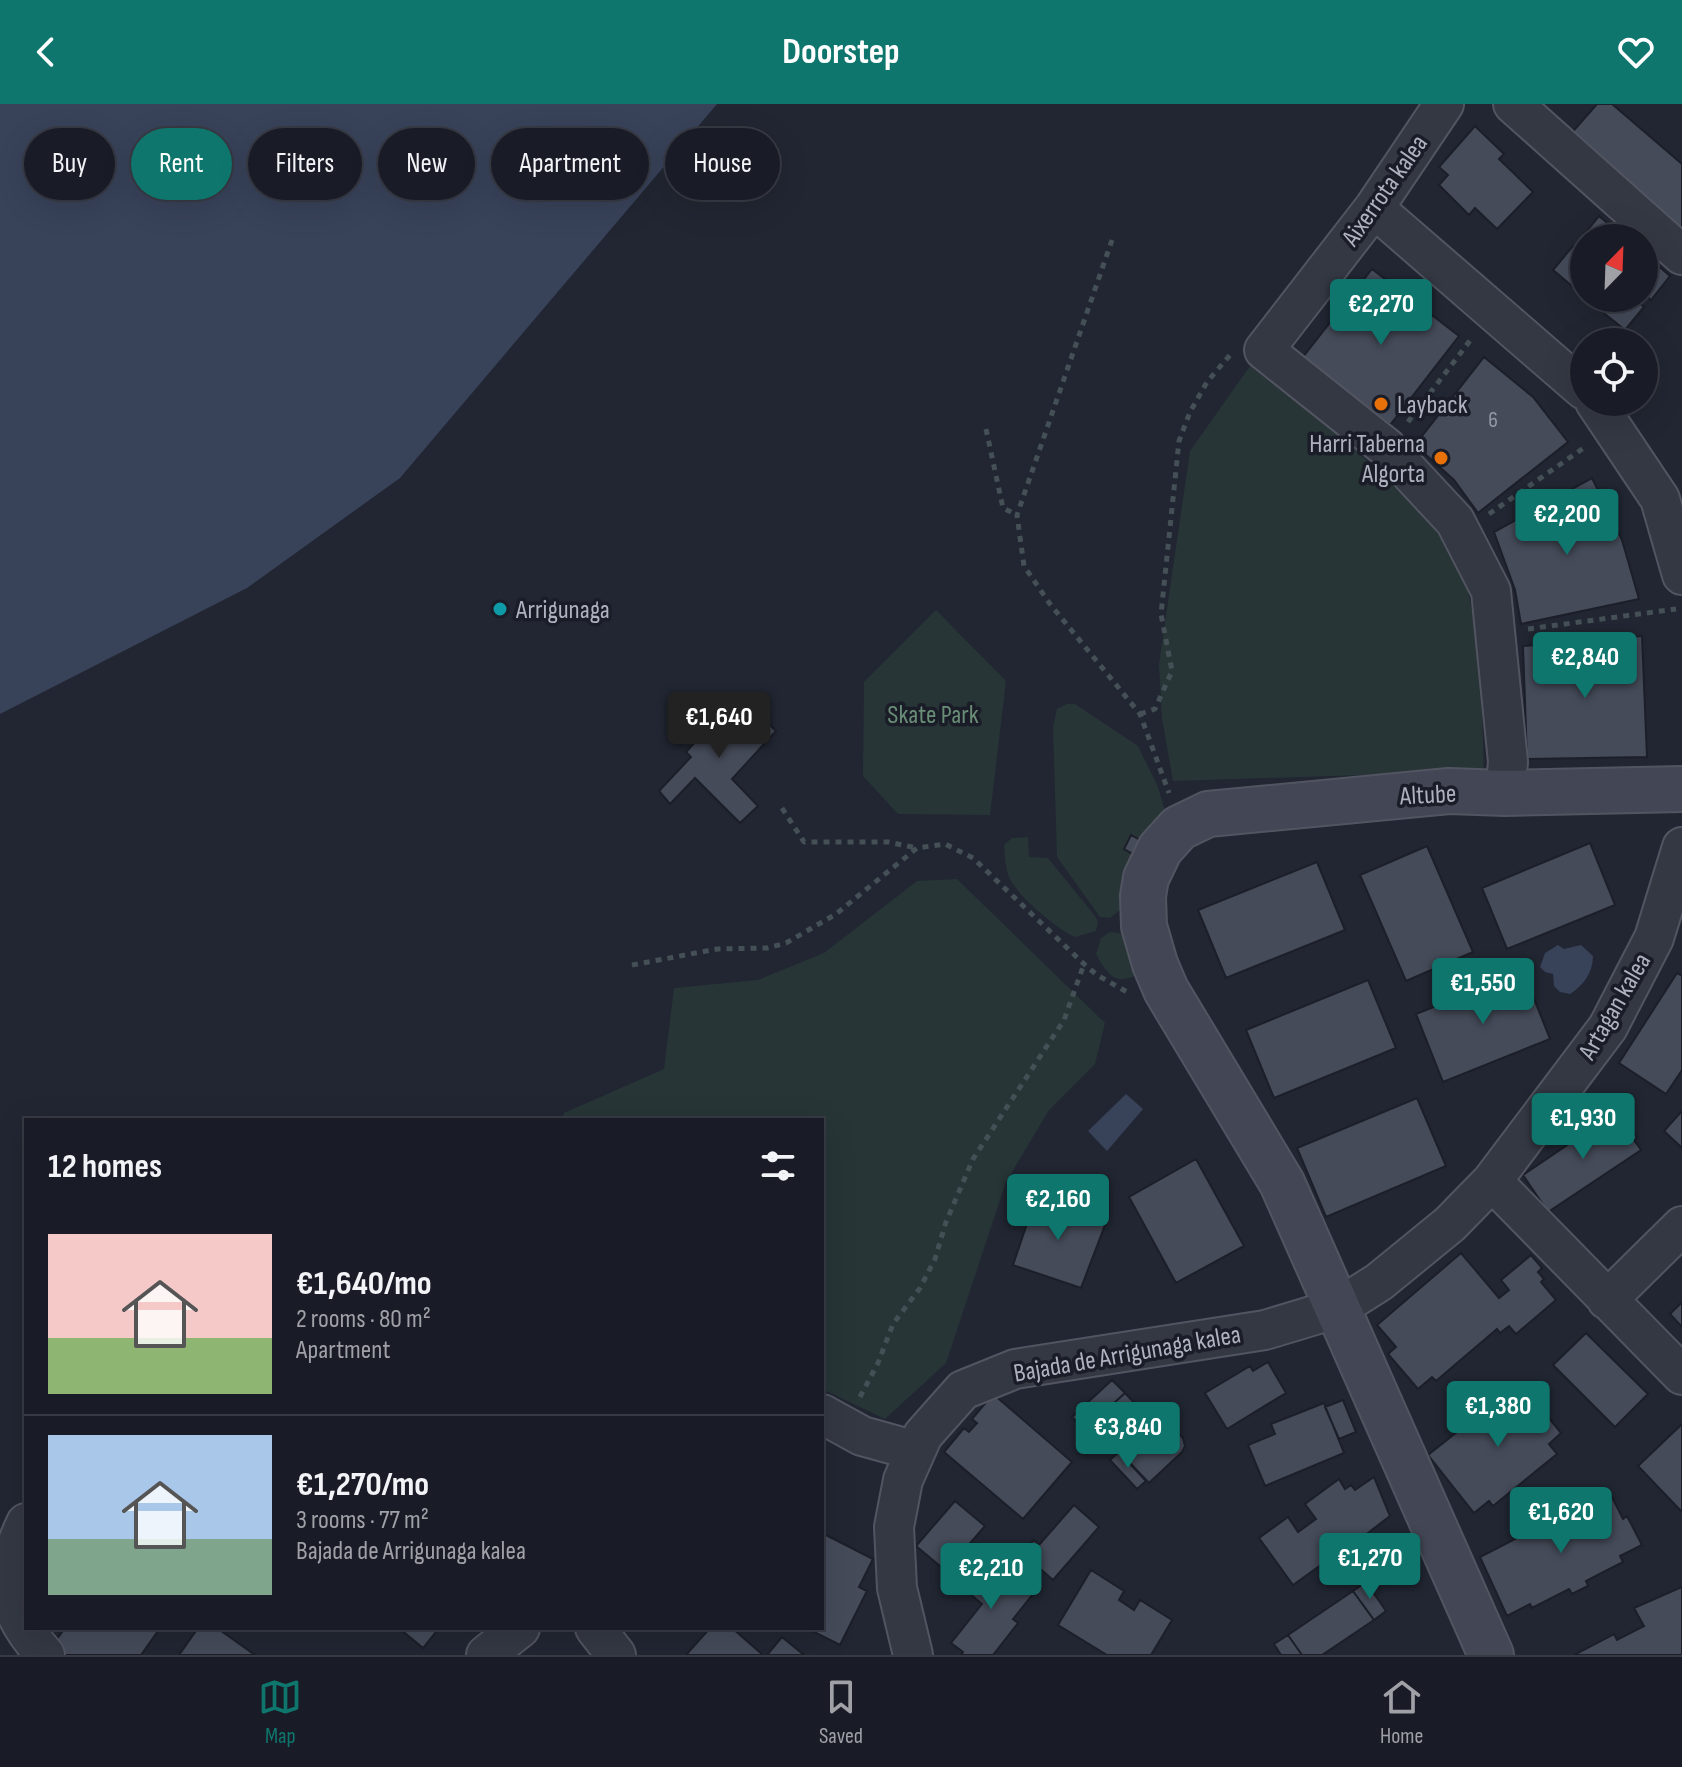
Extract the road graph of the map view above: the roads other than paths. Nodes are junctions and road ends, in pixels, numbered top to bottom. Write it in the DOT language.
graph roads {
  1 [pos="1444,104"];
  2 [pos="1513,104"];
  3 [pos="1374,208"];
  4 [pos="1682,255"];
  5 [pos="1570,378"];
  6 [pos="1604,416"];
  7 [pos="1682,573"];
  8 [pos="1682,789"];
  9 [pos="1505,793"];
  10 [pos="1682,847"];
  11 [pos="1492,1181"];
  12 [pos="1682,1226"];
  13 [pos="1607,1300"];
  14 [pos="1338,1308"];
  15 [pos="1682,1375"];
  16 [pos="833,1420"];
  17 [pos="916,1451"];
  18 [pos="24,1526"];
  19 [pos="517,1630"];
  20 [pos="597,1630"];
  21 [pos="45,1655"];
  22 [pos="486,1655"];
  23 [pos="616,1655"];
  24 [pos="913,1655"];
  25 [pos="1491,1655"];
  1 -- 3 [label="street, Aixerrota kalea"];
  2 -- 4 [label="street"];
  3 -- 5 [label="street"];
  3 -- 9 [label="street, Aixerrota kalea"];
  6 -- 7 [label="street"];
  8 -- 9 [label="street, Altube"];
  9 -- 14 [label="street, Altube"];
  10 -- 11 [label="street, Artagan kalea"];
  11 -- 13 [label="street"];
  11 -- 14 [label="street, Artagan kalea"];
  12 -- 13 [label="street"];
  13 -- 15 [label="street"];
  14 -- 17 [label="street, Bajada de Arrigunaga kalea"];
  14 -- 25 [label="street"];
  16 -- 17 [label="street"];
  17 -- 24 [label="street, Bajada de Arrigunaga kalea"];
  18 -- 21 [label="street"];
  19 -- 22 [label="street"];
  20 -- 23 [label="street"];
}
